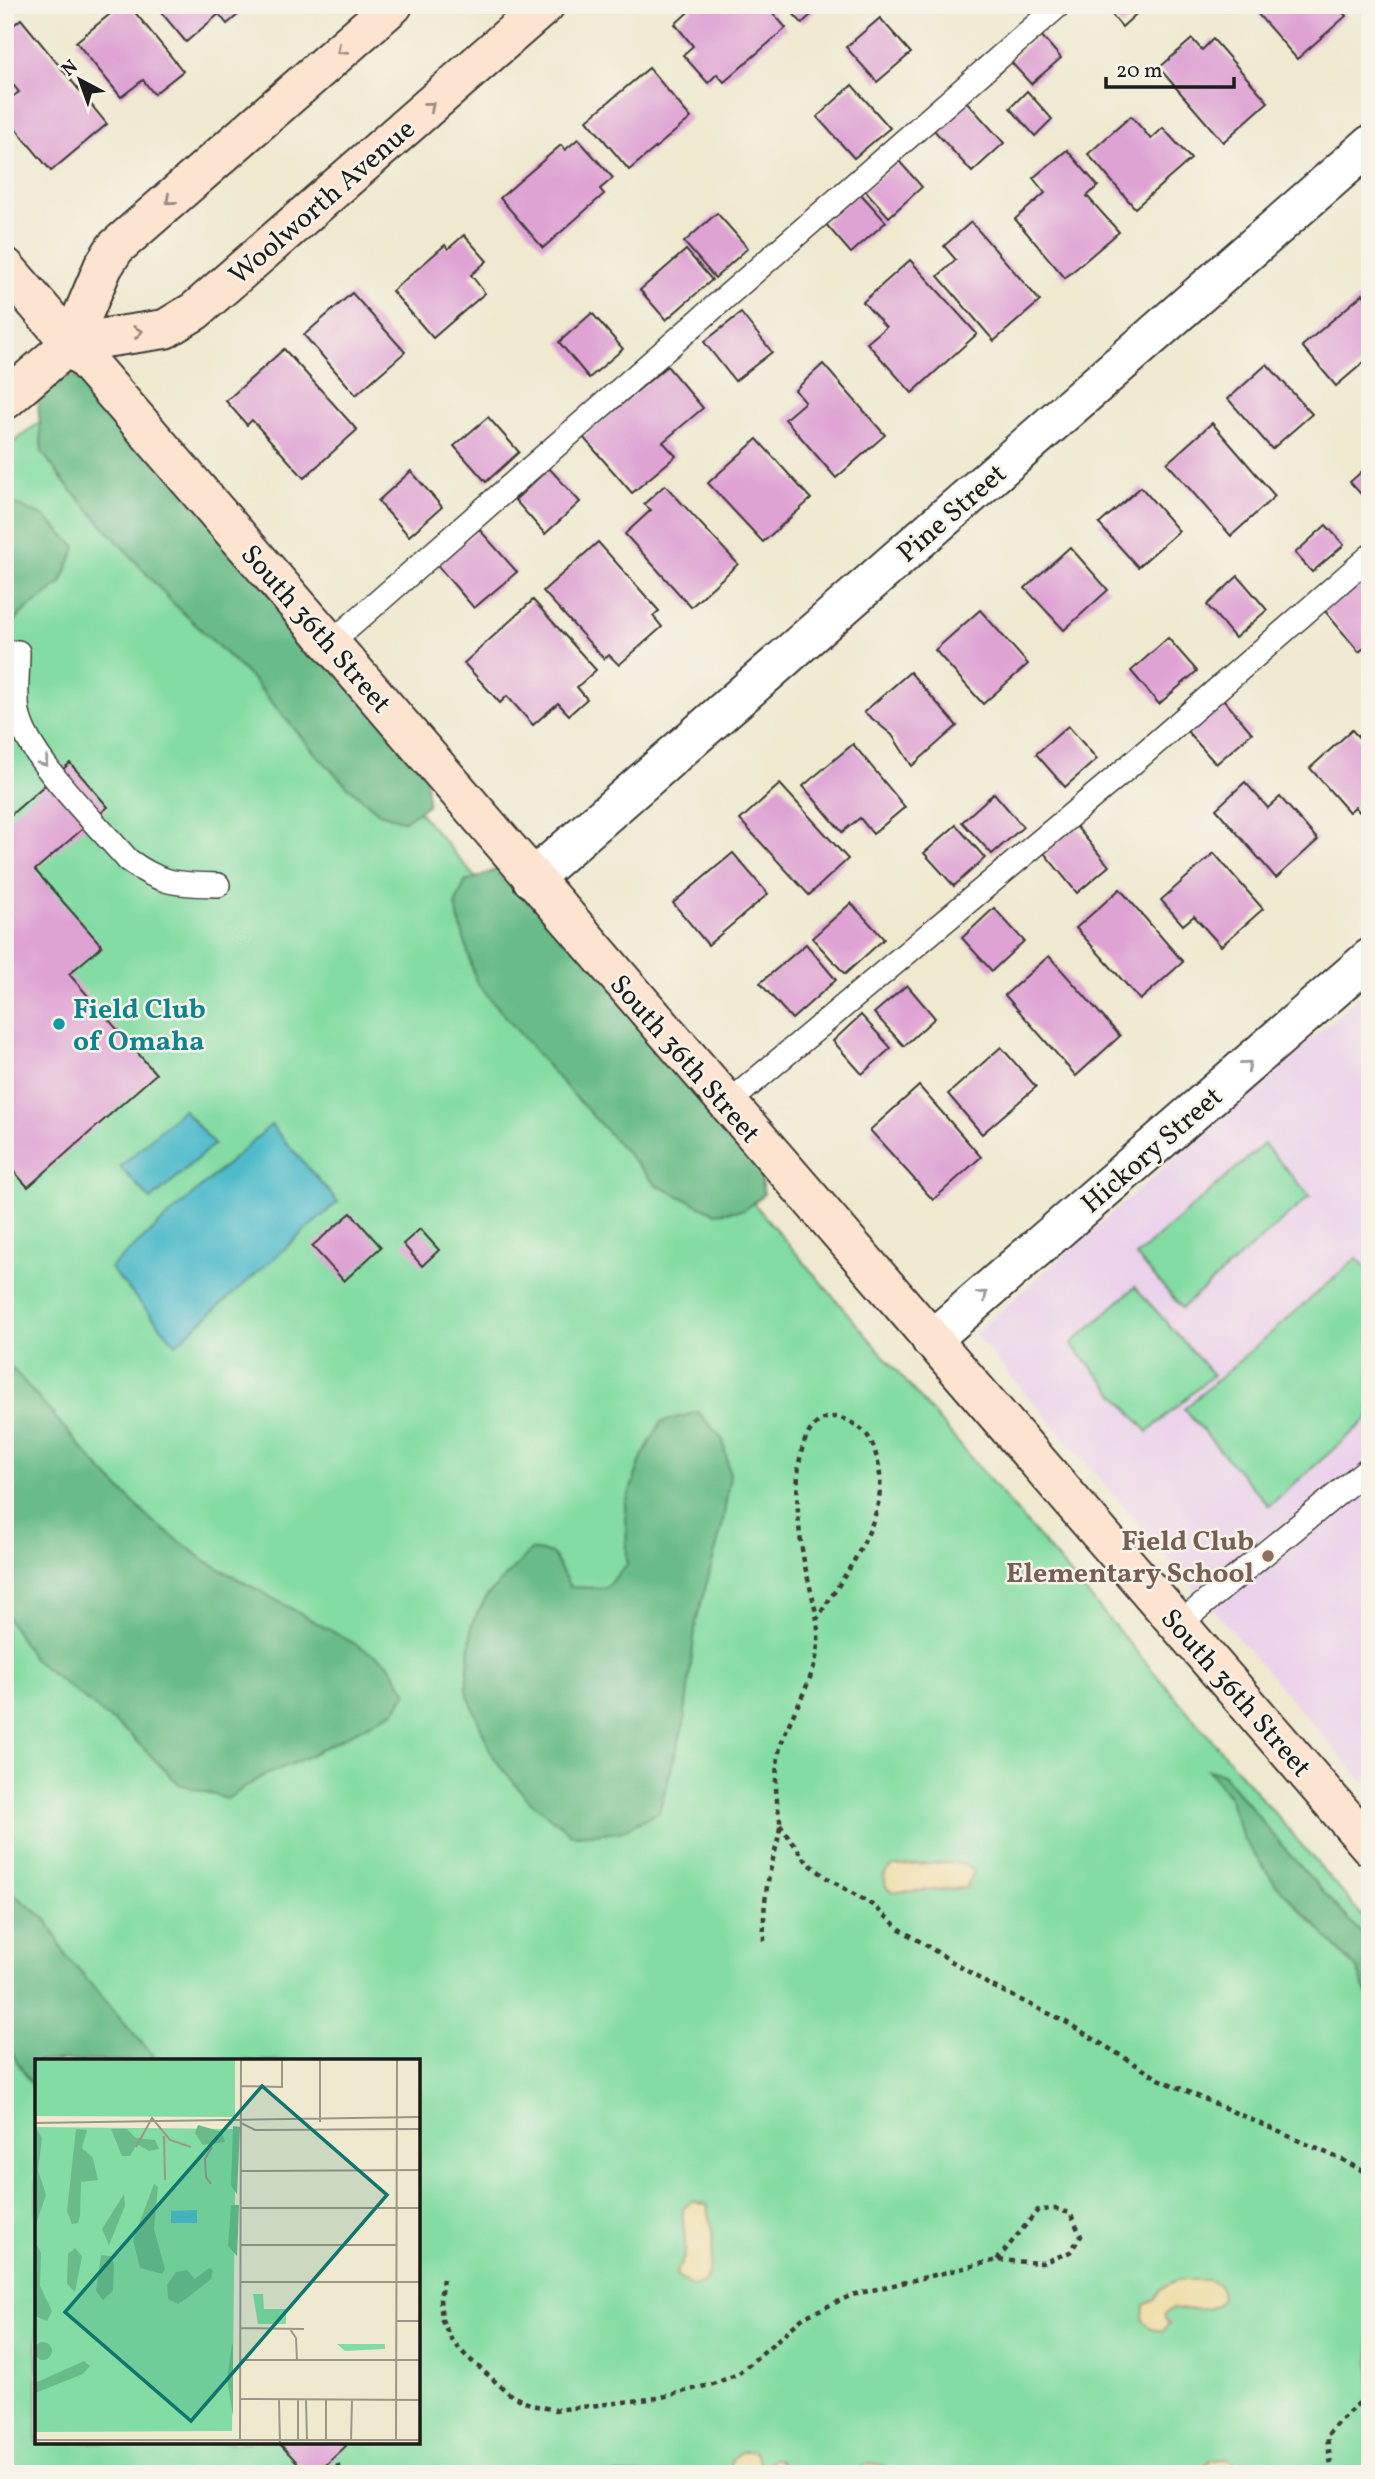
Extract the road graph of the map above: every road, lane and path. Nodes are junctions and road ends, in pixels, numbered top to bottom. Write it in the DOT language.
graph roads {
  1 [pos="393,5"];
  2 [pos="545,5"];
  3 [pos="1059,5"];
  4 [pos="1370,145"];
  5 [pos="5,267"];
  6 [pos="71,343"];
  7 [pos="5,400"];
  8 [pos="1370,556"];
  9 [pos="331,643"];
  10 [pos="18,652"];
  11 [pos="531,878"];
  12 [pos="218,884"];
  13 [pos="1370,958"];
  14 [pos="727,1104"];
  15 [pos="931,1340"];
  16 [pos="1370,1467"];
  17 [pos="817,1619"];
  18 [pos="1179,1625"];
  19 [pos="780,1825"];
  20 [pos="1364,1828"];
  21 [pos="764,1941"];
  22 [pos="1370,2175"];
  23 [pos="996,2260"];
  24 [pos="443,2279"];
  25 [pos="1370,2393"];
  26 [pos="330,2474"];
  27 [pos="346,2474"];
  28 [pos="1332,2474"];
  1 -- 6 [label="street, one-way"];
  6 -- 2 [label="street, Woolworth Avenue, one-way"];
  3 -- 9 [label="lane"];
  4 -- 11 [label="street, Pine Street"];
  5 -- 6 [label="street, South 36th Street"];
  6 -- 7 [label="street"];
  6 -- 9 [label="street, South 36th Street"];
  8 -- 14 [label="lane"];
  9 -- 11 [label="street, South 36th Street"];
  10 -- 12 [label="lane, one-way"];
  11 -- 14 [label="street, South 36th Street"];
  15 -- 13 [label="street, Hickory Street, one-way"];
  14 -- 15 [label="street, South 36th Street"];
  15 -- 18 [label="street, South 36th Street"];
  16 -- 18 [label="lane"];
  17 -- 17 [label="path"];
  17 -- 19 [label="path"];
  18 -- 20 [label="street, South 36th Street"];
  19 -- 21 [label="path"];
  19 -- 22 [label="path"];
  23 -- 23 [label="path"];
  23 -- 24 [label="path"];
  25 -- 28 [label="path"];
  26 -- 27 [label="path"];
}
